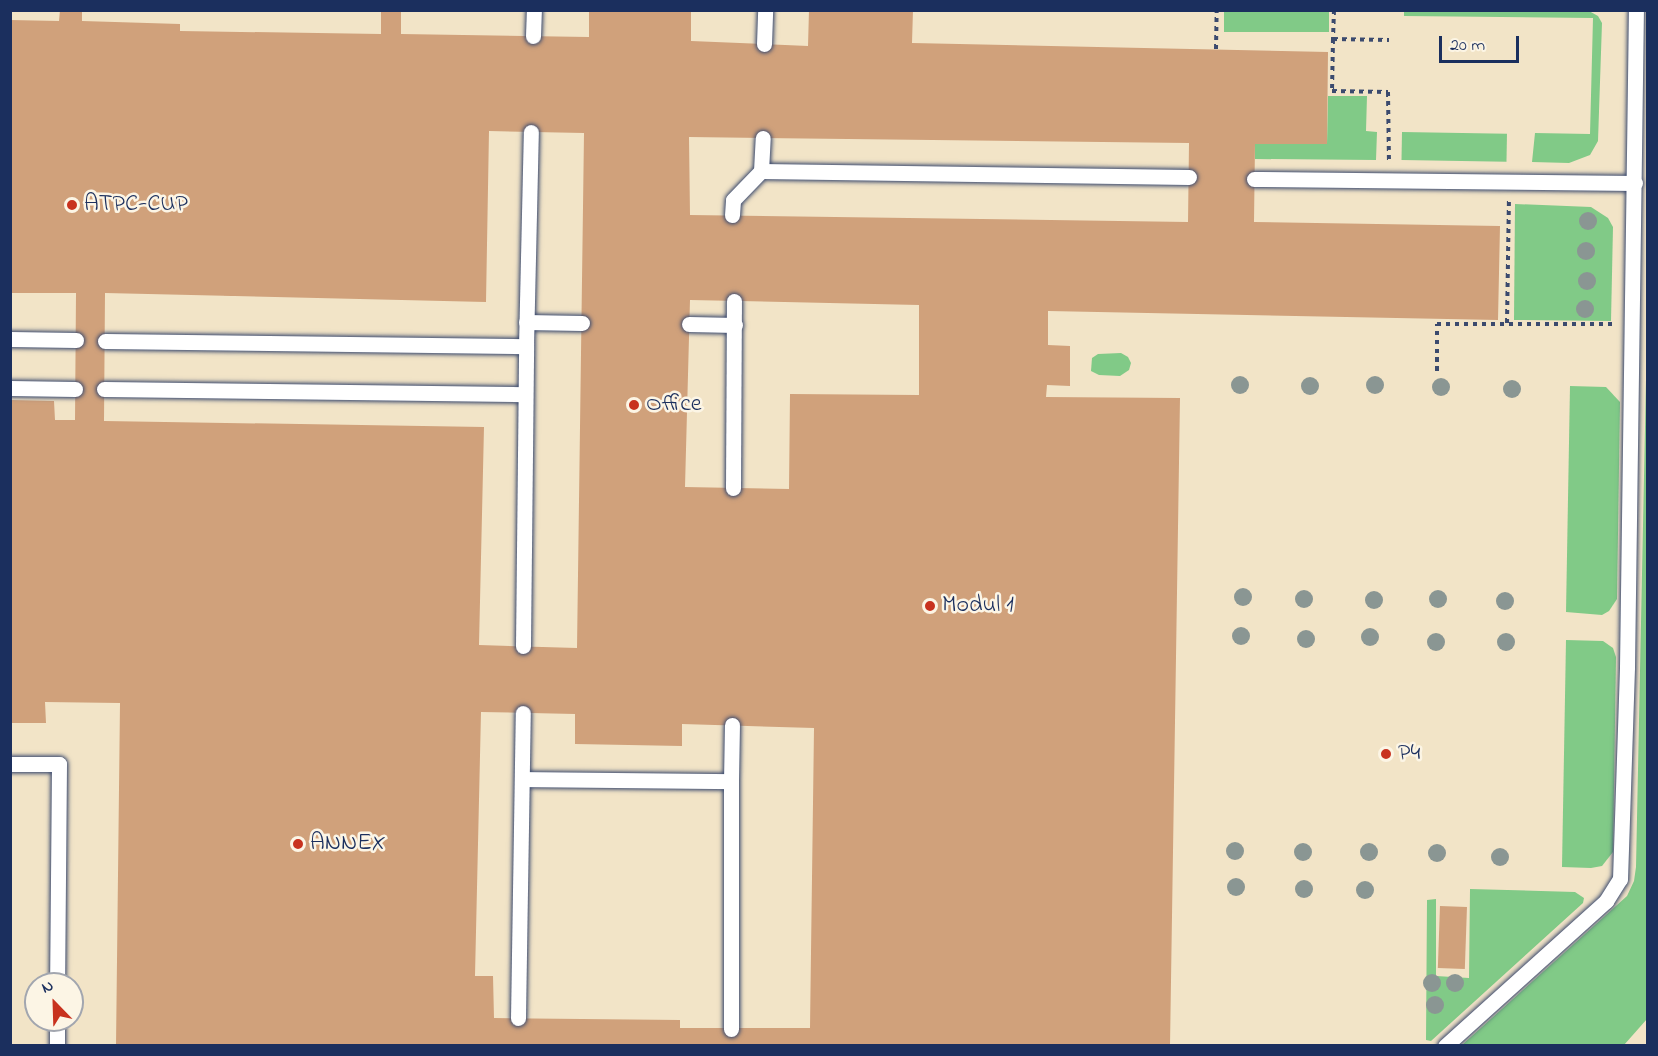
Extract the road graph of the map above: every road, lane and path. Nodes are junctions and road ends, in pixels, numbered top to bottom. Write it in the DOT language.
graph roads {
  1 [pos="534,10"];
  2 [pos="765,10"];
  3 [pos="1217,10"];
  4 [pos="1334,10"];
  5 [pos="1636,10"];
  6 [pos="533,36"];
  7 [pos="1333,39"];
  8 [pos="1389,40"];
  9 [pos="764,44"];
  10 [pos="1215,49"];
  11 [pos="1642,57"];
  12 [pos="531,132"];
  13 [pos="764,138"];
  14 [pos="1389,139"];
  15 [pos="761,171"];
  16 [pos="1189,177"];
  17 [pos="1254,179"];
  18 [pos="1509,182"];
  19 [pos="1635,183"];
  20 [pos="732,215"];
  21 [pos="734,301"];
  22 [pos="526,322"];
  23 [pos="582,323"];
  24 [pos="1507,323"];
  25 [pos="689,324"];
  26 [pos="735,324"];
  27 [pos="1633,325"];
  28 [pos="10,339"];
  29 [pos="76,340"];
  30 [pos="105,341"];
  31 [pos="526,346"];
  32 [pos="1437,371"];
  33 [pos="10,388"];
  34 [pos="75,389"];
  35 [pos="104,389"];
  36 [pos="524,394"];
  37 [pos="733,488"];
  38 [pos="523,646"];
  39 [pos="523,713"];
  40 [pos="732,725"];
  41 [pos="10,764"];
  42 [pos="523,779"];
  43 [pos="730,781"];
  44 [pos="57,972"];
  45 [pos="518,1018"];
  46 [pos="731,1029"];
  47 [pos="1445,1046"];
  1 -- 6 [label="lane"];
  2 -- 9 [label="lane"];
  3 -- 10 [label="path"];
  4 -- 7 [label="path"];
  5 -- 11 [label="lane"];
  7 -- 8 [label="path"];
  7 -- 14 [label="path"];
  11 -- 19 [label="lane"];
  12 -- 22 [label="lane"];
  13 -- 15 [label="lane"];
  15 -- 16 [label="lane"];
  15 -- 20 [label="lane"];
  17 -- 18 [label="lane"];
  18 -- 19 [label="lane"];
  18 -- 24 [label="path"];
  19 -- 27 [label="lane"];
  21 -- 26 [label="lane"];
  22 -- 23 [label="lane"];
  22 -- 31 [label="lane"];
  24 -- 27 [label="path"];
  24 -- 32 [label="path"];
  25 -- 26 [label="lane"];
  26 -- 37 [label="lane"];
  27 -- 47 [label="lane"];
  28 -- 29 [label="lane"];
  30 -- 31 [label="lane"];
  31 -- 36 [label="lane"];
  33 -- 34 [label="lane"];
  35 -- 36 [label="lane"];
  36 -- 38 [label="lane"];
  39 -- 42 [label="lane"];
  40 -- 43 [label="lane"];
  41 -- 44 [label="lane"];
  42 -- 43 [label="lane"];
  42 -- 45 [label="lane"];
  43 -- 46 [label="lane"];
}
